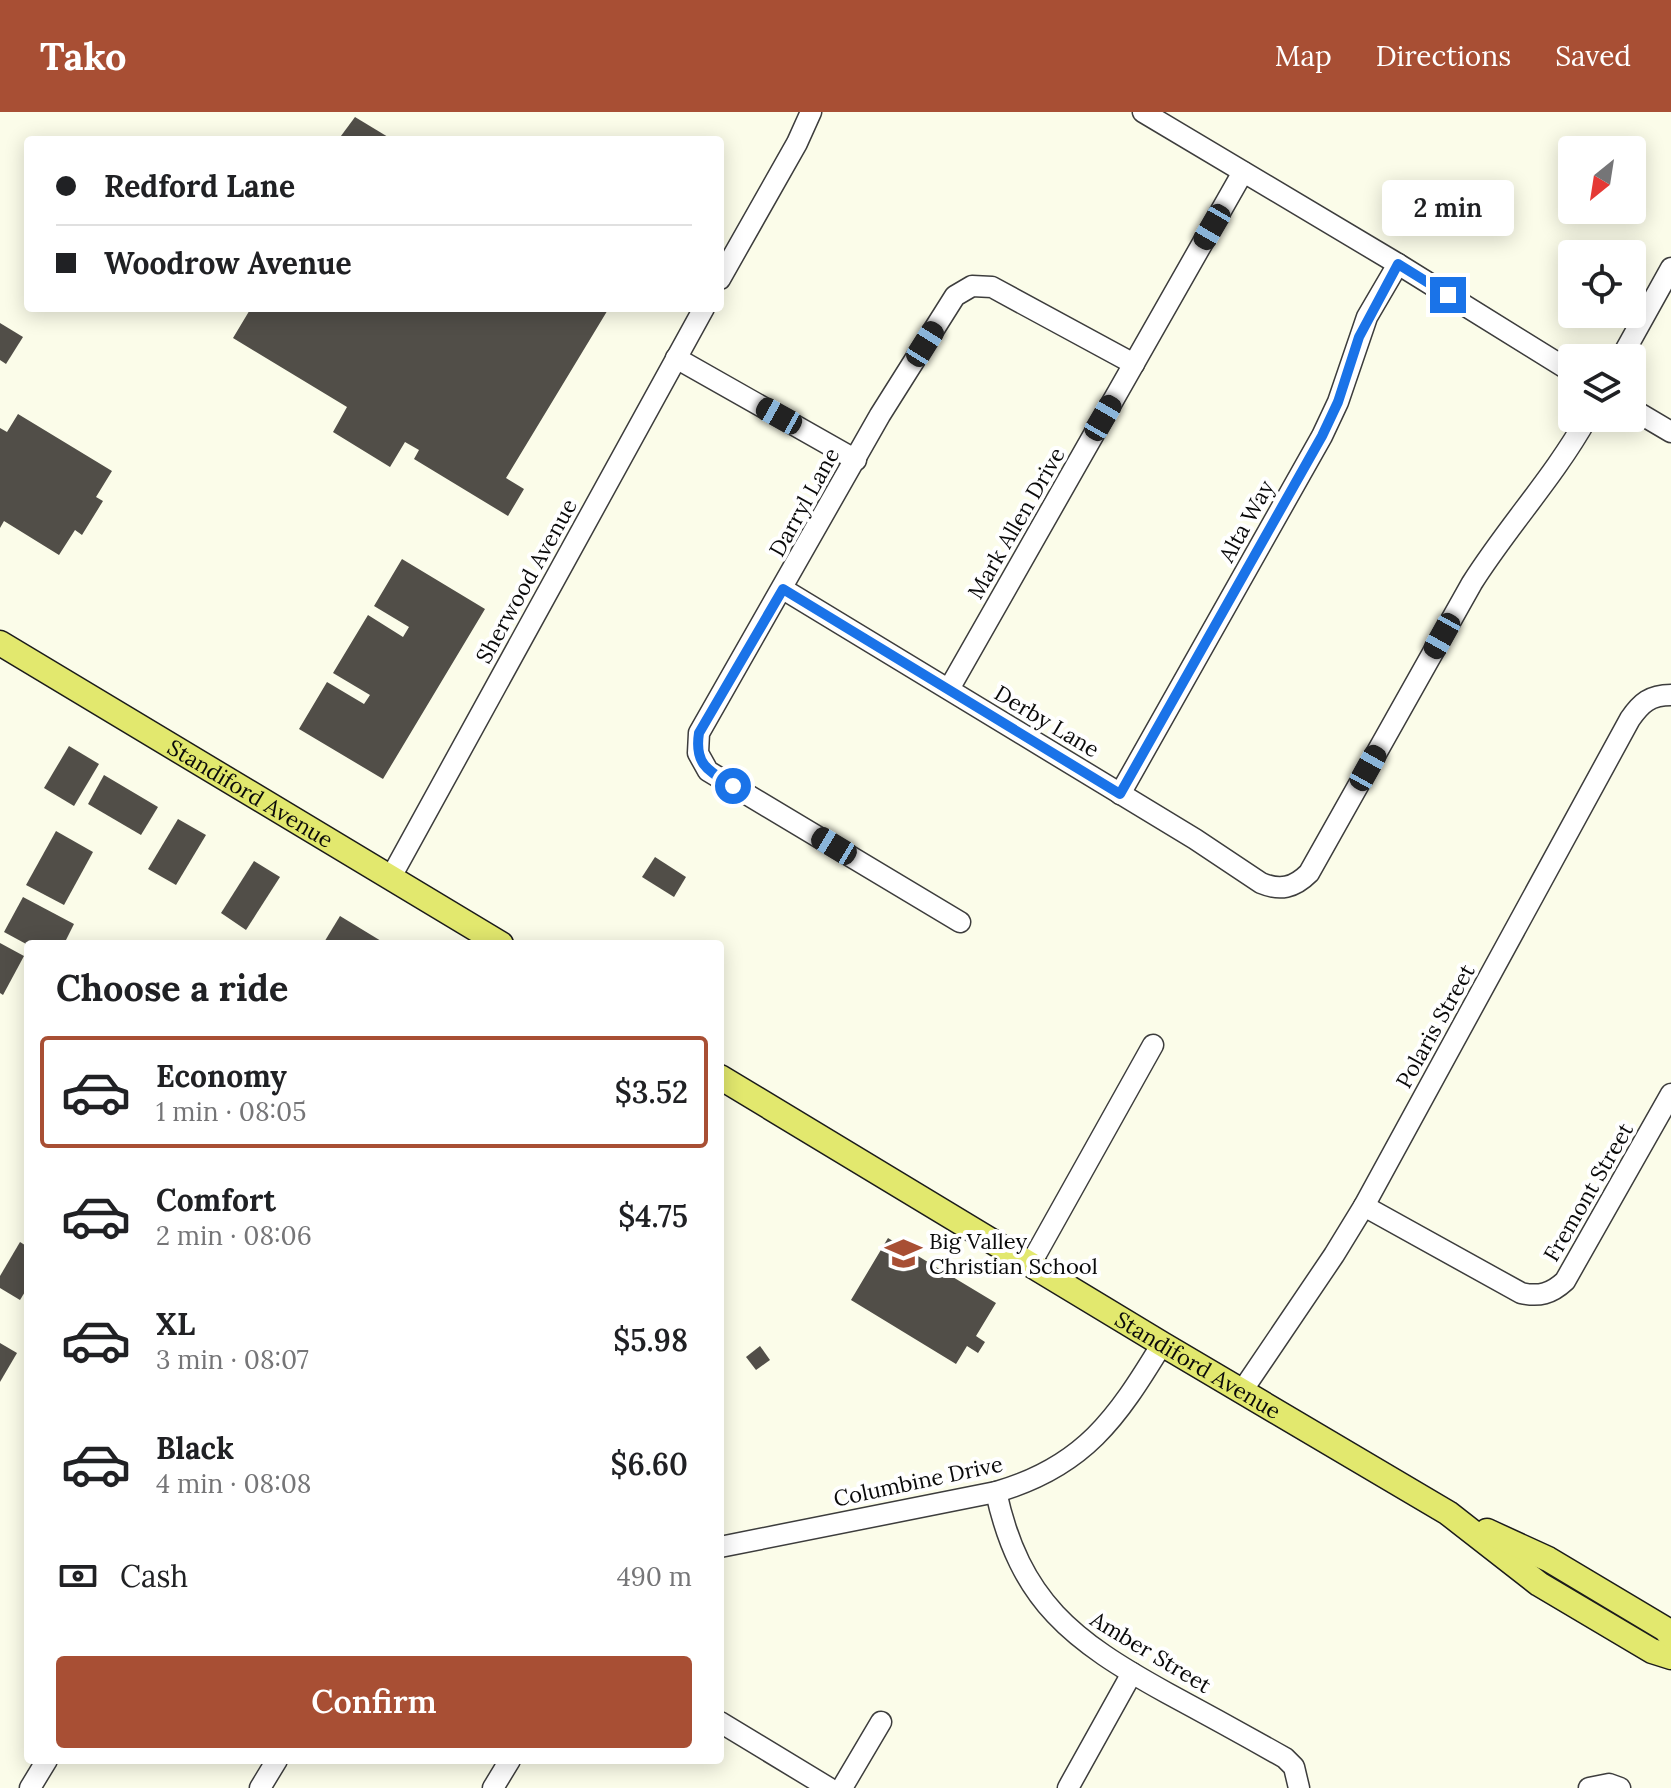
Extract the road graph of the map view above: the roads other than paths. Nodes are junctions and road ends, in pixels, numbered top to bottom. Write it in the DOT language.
graph roads {
  1 [pos="811,112"];
  2 [pos="1143,112"];
  3 [pos="1243,172"];
  4 [pos="1398,264"];
  5 [pos="1671,268"];
  6 [pos="724,272"];
  7 [pos="702,312"];
  8 [pos="1629,344"];
  9 [pos="676,358"];
  10 [pos="1558,363"];
  11 [pos="1134,364"];
  12 [pos="1646,417"];
  13 [pos="1578,432"];
  14 [pos="1671,432"];
  15 [pos="856,460"];
  16 [pos="783,589"];
  17 [pos="0,643"];
  18 [pos="949,689"];
  19 [pos="1671,695"];
  20 [pos="1120,794"];
  21 [pos="391,877"];
  22 [pos="960,922"];
  23 [pos="494,940"];
  24 [pos="1153,1045"];
  25 [pos="724,1079"];
  26 [pos="1671,1094"];
  27 [pos="1364,1206"];
  28 [pos="1030,1265"];
  29 [pos="1162,1344"];
  30 [pos="1242,1391"];
  31 [pos="996,1492"];
  32 [pos="1448,1513"];
  33 [pos="724,1546"];
  34 [pos="1671,1636"];
  35 [pos="1671,1657"];
  36 [pos="1132,1673"];
  37 [pos="881,1722"];
  38 [pos="724,1724"];
  39 [pos="45,1764"];
  40 [pos="275,1764"];
  41 [pos="508,1764"];
  42 [pos="1298,1782"];
  43 [pos="1593,1786"];
  44 [pos="30,1788"];
  45 [pos="260,1788"];
  46 [pos="493,1788"];
  47 [pos="829,1788"];
  48 [pos="842,1788"];
  49 [pos="1068,1788"];
  50 [pos="1620,1788"];
  1 -- 6 [label="street"];
  2 -- 3 [label="street"];
  3 -- 4 [label="street"];
  3 -- 11 [label="street, Mark Allen Drive"];
  4 -- 10 [label="street"];
  4 -- 20 [label="street, Alta Way"];
  5 -- 8 [label="street"];
  7 -- 9 [label="street, Sherwood Avenue"];
  9 -- 15 [label="street"];
  9 -- 21 [label="street, Sherwood Avenue"];
  11 -- 15 [label="street, Darryl Lane"];
  11 -- 18 [label="street, Mark Allen Drive"];
  12 -- 14 [label="street"];
  13 -- 20 [label="street, Derby Lane"];
  15 -- 16 [label="street, Darryl Lane"];
  16 -- 18 [label="street, Derby Lane"];
  16 -- 22 [label="street, Darryl Lane"];
  17 -- 21 [label="main road, Standiford Avenue"];
  18 -- 20 [label="street, Derby Lane"];
  19 -- 27 [label="street, Polaris Street"];
  21 -- 23 [label="main road, Standiford Avenue"];
  24 -- 28 [label="street"];
  25 -- 28 [label="main road, Standiford Avenue"];
  26 -- 27 [label="street, Fremont Street"];
  27 -- 30 [label="street, Polaris Street"];
  28 -- 29 [label="main road, Standiford Avenue"];
  29 -- 30 [label="main road, Standiford Avenue"];
  29 -- 31 [label="street, Columbine Drive"];
  30 -- 32 [label="main road, Standiford Avenue"];
  31 -- 33 [label="street, Columbine Drive"];
  31 -- 36 [label="street, Amber Street"];
  32 -- 34 [label="main road"];
  32 -- 35 [label="main road, Standiford Avenue"];
  36 -- 42 [label="street, Amber Street"];
  36 -- 49 [label="street"];
  37 -- 48 [label="street"];
  38 -- 47 [label="street"];
  39 -- 44 [label="street"];
  40 -- 45 [label="street"];
  41 -- 46 [label="street"];
  43 -- 50 [label="street"];
}
